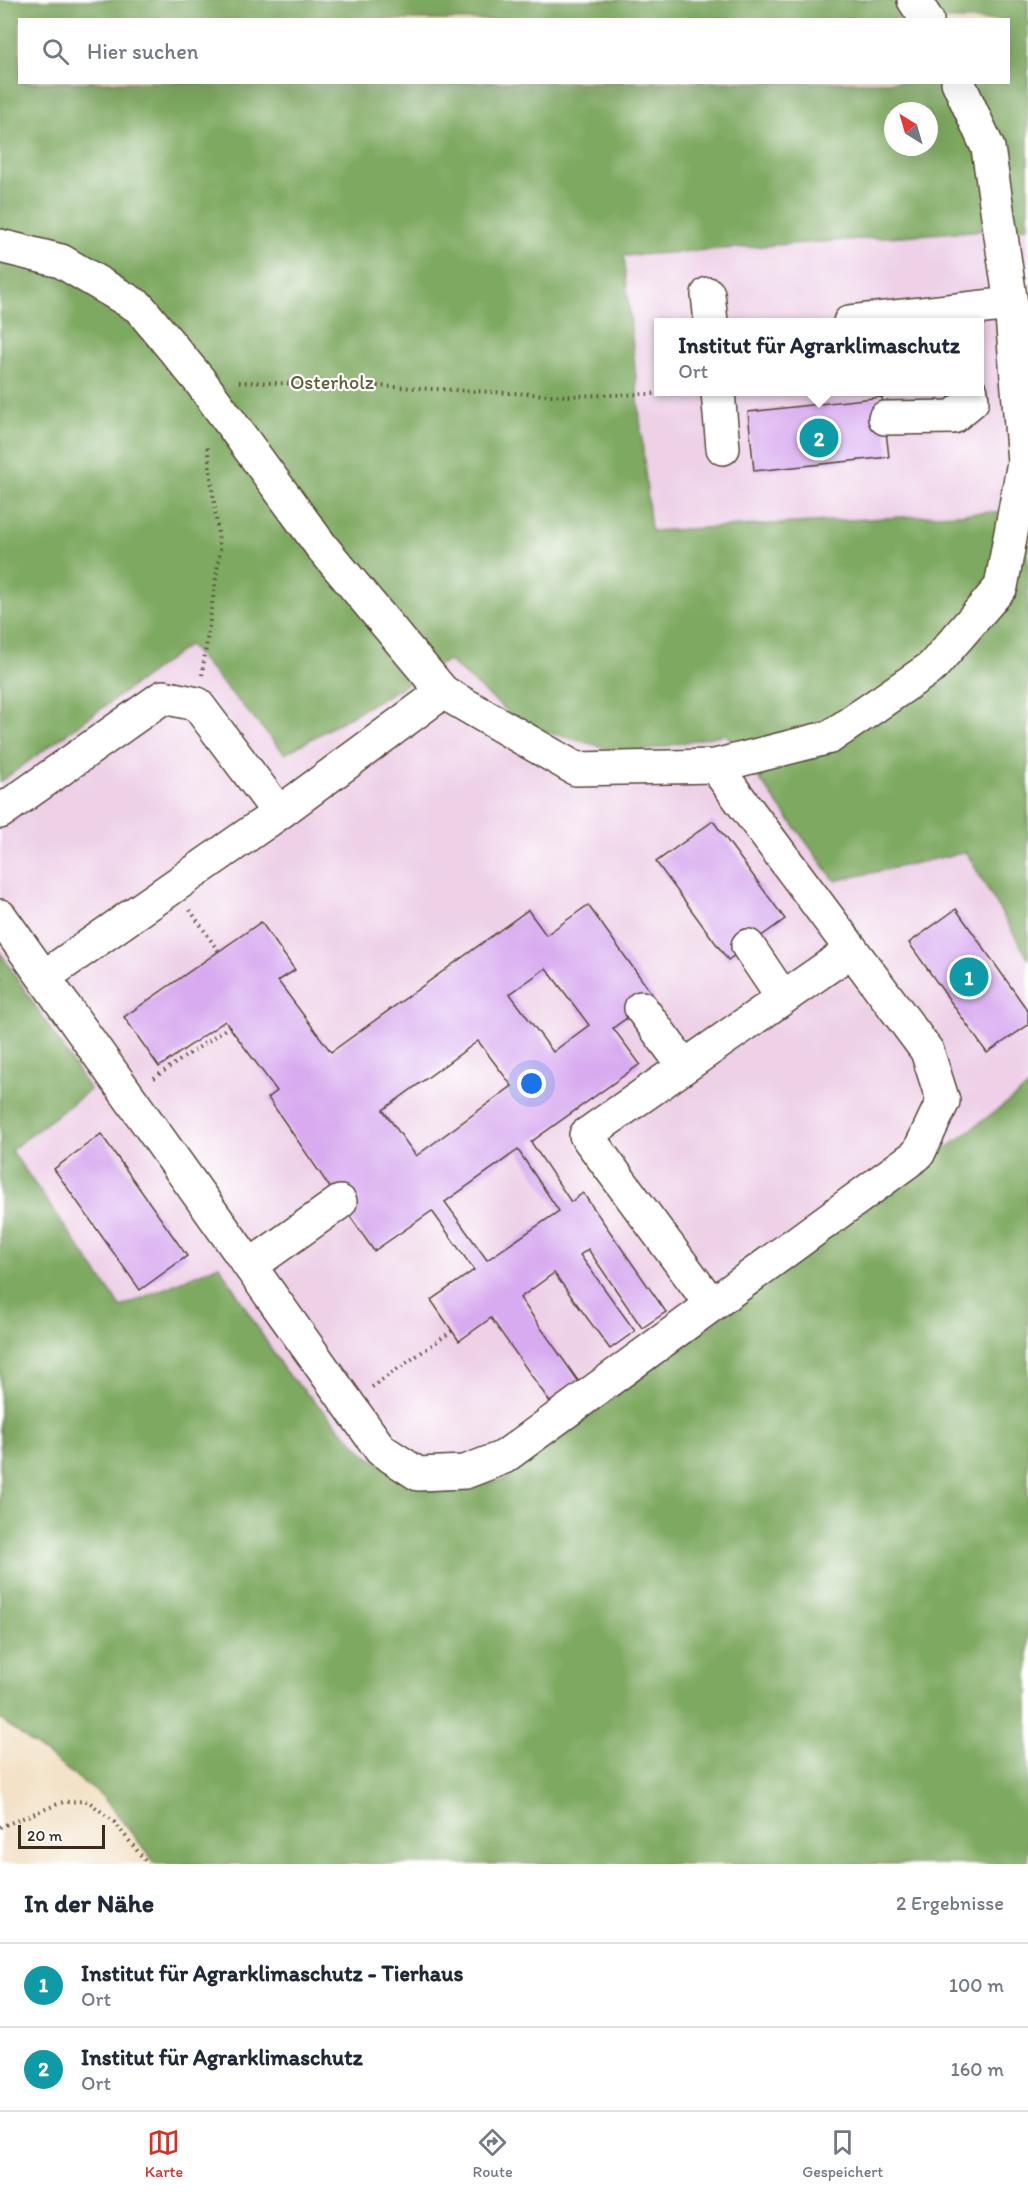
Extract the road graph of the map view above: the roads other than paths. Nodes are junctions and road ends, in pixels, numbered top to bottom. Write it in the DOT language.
graph roads {
  1 [pos="914,0"];
  2 [pos="945,0"];
  3 [pos="926,18"];
  4 [pos="938,18"];
  5 [pos="959,84"];
  6 [pos="0,246"];
  7 [pos="1011,304"];
  8 [pos="962,316"];
  9 [pos="925,318"];
  10 [pos="718,396"];
  11 [pos="971,396"];
  12 [pos="885,418"];
  13 [pos="723,448"];
  14 [pos="1026,462"];
  15 [pos="443,692"];
  16 [pos="715,766"];
  17 [pos="0,812"];
  18 [pos="279,813"];
  19 [pos="0,915"];
  20 [pos="748,946"];
  21 [pos="852,950"];
  22 [pos="44,978"];
  23 [pos="783,998"];
  24 [pos="641,1008"];
  25 [pos="684,1066"];
  26 [pos="340,1202"];
  27 [pos="250,1266"];
  28 [pos="711,1304"];
  1 -- 3 [label="lane"];
  2 -- 4 [label="lane"];
  5 -- 7 [label="lane"];
  6 -- 15 [label="lane"];
  7 -- 8 [label="lane"];
  7 -- 14 [label="lane"];
  8 -- 9 [label="lane"];
  10 -- 13 [label="lane"];
  11 -- 12 [label="lane"];
  14 -- 16 [label="lane"];
  15 -- 16 [label="lane"];
  15 -- 18 [label="lane"];
  16 -- 21 [label="lane"];
  17 -- 18 [label="lane"];
  18 -- 22 [label="lane"];
  19 -- 22 [label="lane"];
  20 -- 23 [label="lane"];
  21 -- 23 [label="lane"];
  21 -- 28 [label="lane"];
  22 -- 27 [label="lane"];
  23 -- 25 [label="lane"];
  24 -- 25 [label="lane"];
  25 -- 28 [label="lane"];
  26 -- 27 [label="lane"];
  27 -- 28 [label="lane"];
}
